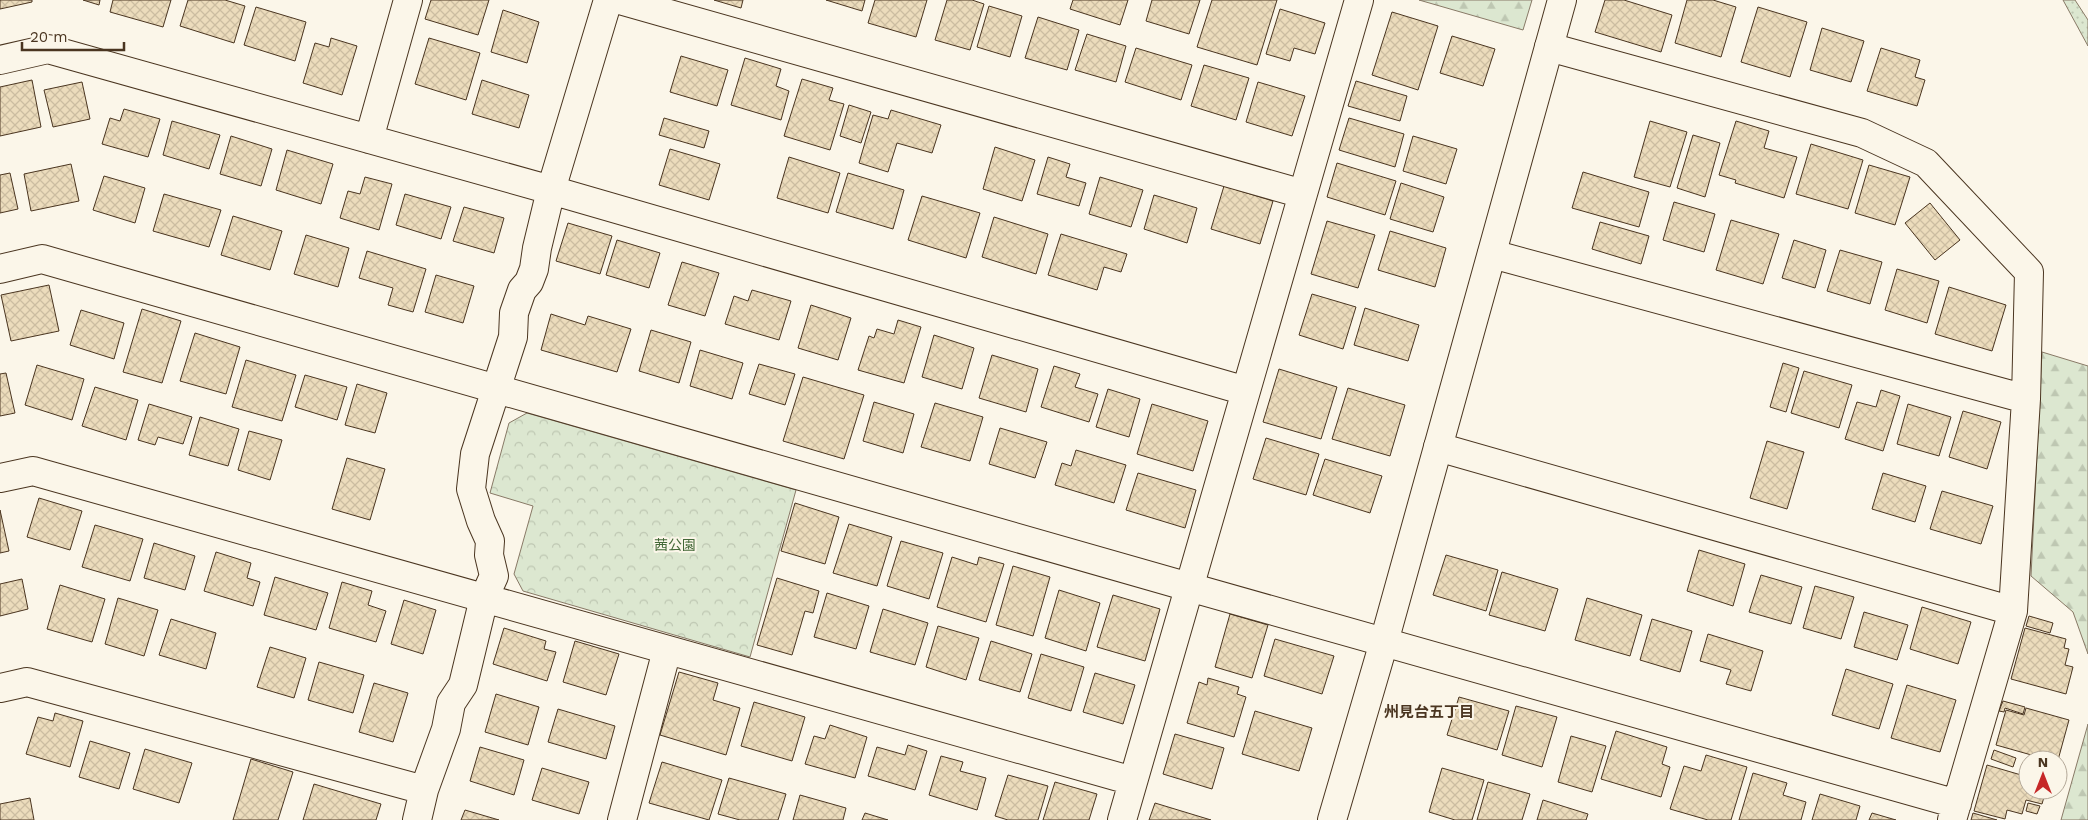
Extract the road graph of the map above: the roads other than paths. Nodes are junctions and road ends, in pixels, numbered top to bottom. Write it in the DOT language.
graph roads {
  1 [pos="408,0"];
  2 [pos="608,0"];
  3 [pos="620,0"];
  4 [pos="1359,0"];
  5 [pos="1562,0"];
  6 [pos="1549,47"];
  7 [pos="0,60"];
  8 [pos="369,139"];
  9 [pos="551,190"];
  10 [pos="1303,194"];
  11 [pos="1492,254"];
  12 [pos="0,269"];
  13 [pos="498,388"];
  14 [pos="1246,391"];
  15 [pos="2026,399"];
  16 [pos="1438,447"];
  17 [pos="0,478"];
  18 [pos="1189,587"];
  19 [pos="484,598"];
  20 [pos="2012,611"];
  21 [pos="1384,642"];
  22 [pos="667,650"];
  23 [pos="0,688"];
  24 [pos="1133,781"];
  25 [pos="424,790"];
  26 [pos="1954,812"];
  27 [pos="417,820"];
  28 [pos="622,820"];
  29 [pos="1122,820"];
  30 [pos="1332,820"];
  1 -- 8 [label="street"];
  2 -- 9 [label="street"];
  3 -- 10 [label="street"];
  4 -- 10 [label="street"];
  5 -- 6 [label="street"];
  6 -- 11 [label="street"];
  6 -- 15 [label="street"];
  7 -- 8 [label="street"];
  8 -- 9 [label="street"];
  9 -- 13 [label="street"];
  9 -- 14 [label="street"];
  10 -- 14 [label="street"];
  11 -- 15 [label="street"];
  11 -- 16 [label="street"];
  12 -- 13 [label="street"];
  13 -- 18 [label="street"];
  13 -- 19 [label="street"];
  14 -- 18 [label="street"];
  15 -- 20 [label="street"];
  16 -- 20 [label="street"];
  16 -- 21 [label="street"];
  17 -- 19 [label="street"];
  18 -- 21 [label="street"];
  18 -- 24 [label="street"];
  19 -- 22 [label="street"];
  19 -- 25 [label="street"];
  20 -- 26 [label="street"];
  21 -- 26 [label="street"];
  21 -- 30 [label="street"];
  22 -- 24 [label="street"];
  22 -- 28 [label="street"];
  23 -- 25 [label="street"];
  24 -- 29 [label="street"];
  25 -- 27 [label="street"];
}
